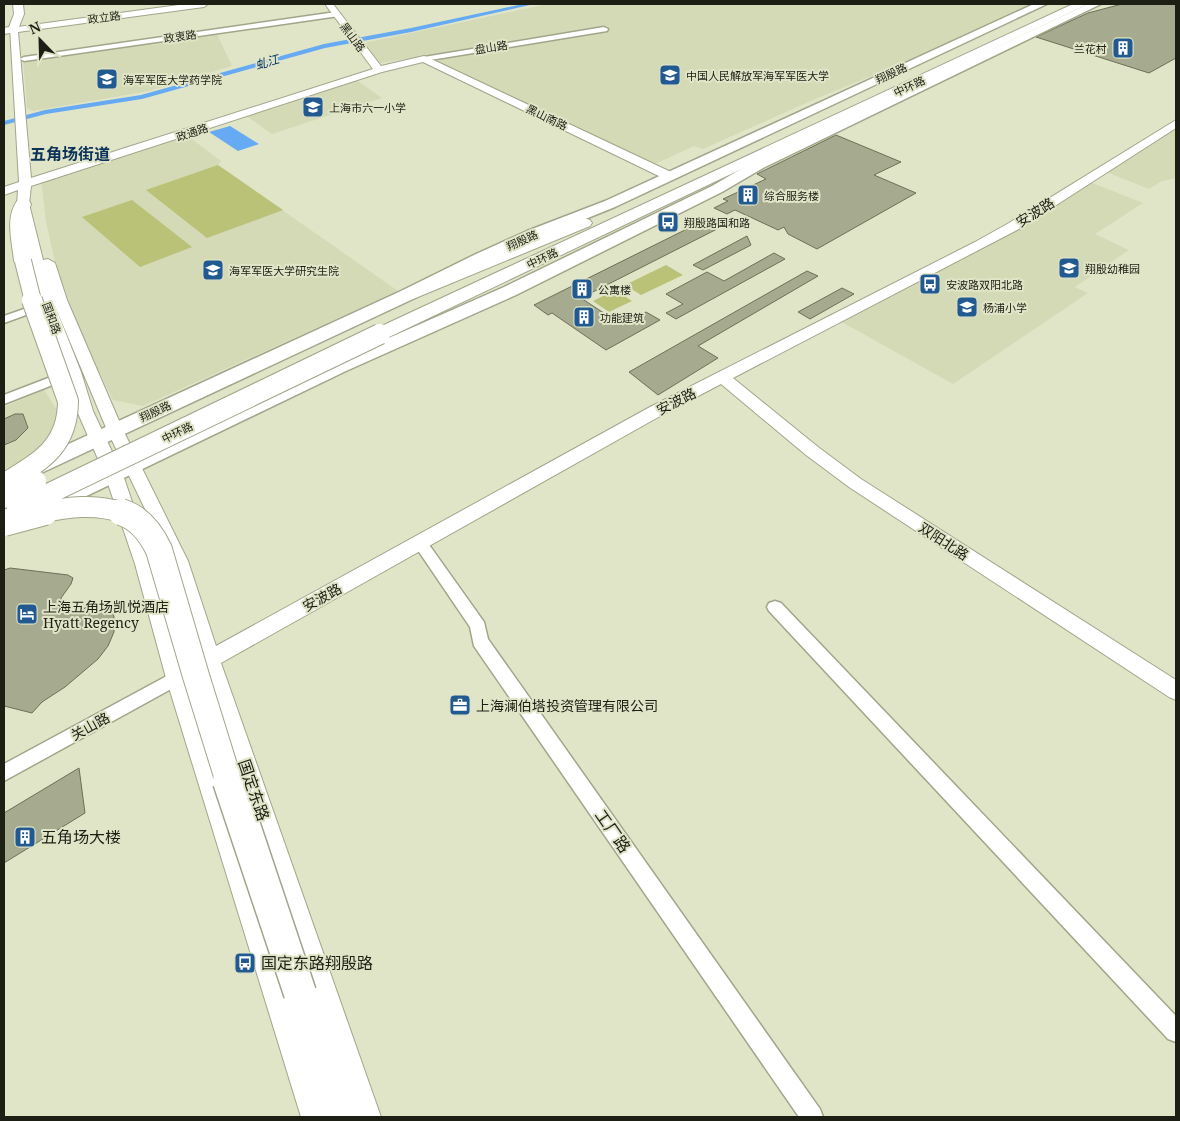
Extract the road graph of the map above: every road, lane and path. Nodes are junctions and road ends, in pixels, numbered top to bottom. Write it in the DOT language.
graph roads {
  1 [pos="18,4"];
  2 [pos="204,4"];
  3 [pos="329,4"];
  4 [pos="1082,4"];
  5 [pos="1096,4"];
  6 [pos="1056,7"];
  7 [pos="336,14"];
  8 [pos="604,29"];
  9 [pos="8,30"];
  10 [pos="24,58"];
  11 [pos="424,59"];
  12 [pos="379,70"];
  13 [pos="1176,123"];
  14 [pos="754,159"];
  15 [pos="669,176"];
  16 [pos="4,192"];
  17 [pos="23,200"];
  18 [pos="620,209"];
  19 [pos="407,295"];
  20 [pos="47,304"];
  21 [pos="469,308"];
  22 [pos="4,320"];
  23 [pos="374,329"];
  24 [pos="73,372"];
  25 [pos="722,377"];
  26 [pos="4,400"];
  27 [pos="106,435"];
  28 [pos="122,467"];
  29 [pos="4,483"];
  30 [pos="4,497"];
  31 [pos="4,517"];
  32 [pos="4,524"];
  33 [pos="4,528"];
  34 [pos="420,543"];
  35 [pos="775,607"];
  36 [pos="210,660"];
  37 [pos="176,678"];
  38 [pos="1176,691"];
  39 [pos="4,773"];
  40 [pos="1176,1031"];
  41 [pos="315,1117"];
  42 [pos="339,1117"];
  43 [pos="367,1117"];
  44 [pos="812,1117"];
  1 -- 9 [label="main road, 国和路"];
  2 -- 9 [label="street, 政立路"];
  3 -- 7 [label="street, 黑山路"];
  4 -- 6 [label="highway, 中环路"];
  5 -- 21 [label="main road, 翔殷路"];
  6 -- 14 [label="highway, 中环路"];
  6 -- 15 [label="main road, 翔殷路"];
  6 -- 18 [label="highway, 中环路"];
  7 -- 10 [label="street, 政衷路"];
  7 -- 12 [label="street, 黑山路"];
  8 -- 11 [label="street, 盘山路"];
  9 -- 17 [label="street, 国和路"];
  11 -- 12 [label="street, 盘山路"];
  11 -- 15 [label="street, 黑山南路"];
  12 -- 17 [label="street, 政通路"];
  13 -- 25 [label="street, 安波路"];
  14 -- 21 [label="highway"];
  14 -- 23 [label="highway, 中环路"];
  15 -- 19 [label="main road, 翔殷路"];
  16 -- 17 [label="street, 政通路"];
  16 -- 17 [label="street"];
  17 -- 20 [label="street, 国和路"];
  17 -- 27 [label="street, 国和路"];
  17 -- 29 [label="highway, bridge"];
  18 -- 19 [label="highway"];
  18 -- 23 [label="highway, 中环路"];
  19 -- 27 [label="main road, 翔殷路"];
  20 -- 22 [label="street"];
  20 -- 24 [label="street, 国和路"];
  21 -- 28 [label="main road, 翔殷路"];
  23 -- 30 [label="highway, 中环路, bridge"];
  23 -- 31 [label="highway, 中环路, bridge"];
  24 -- 26 [label="street"];
  24 -- 27 [label="street, 国和路"];
  25 -- 34 [label="street, 安波路"];
  25 -- 38 [label="street, 双阳北路"];
  27 -- 28 [label="street"];
  27 -- 29 [label="main road, 翔殷路"];
  28 -- 31 [label="main road, 翔殷路"];
  28 -- 33 [label="main road, 翔殷路"];
  28 -- 36 [label="street, 国定东路"];
  28 -- 37 [label="street"];
  32 -- 42 [label="highway, bridge"];
  34 -- 36 [label="street, 安波路"];
  34 -- 44 [label="street, 工厂路"];
  35 -- 40 [label="street"];
  36 -- 37 [label="street, 安波路"];
  36 -- 43 [label="street, 国定东路"];
  37 -- 39 [label="street, 关山路"];
  37 -- 41 [label="street"];
}
